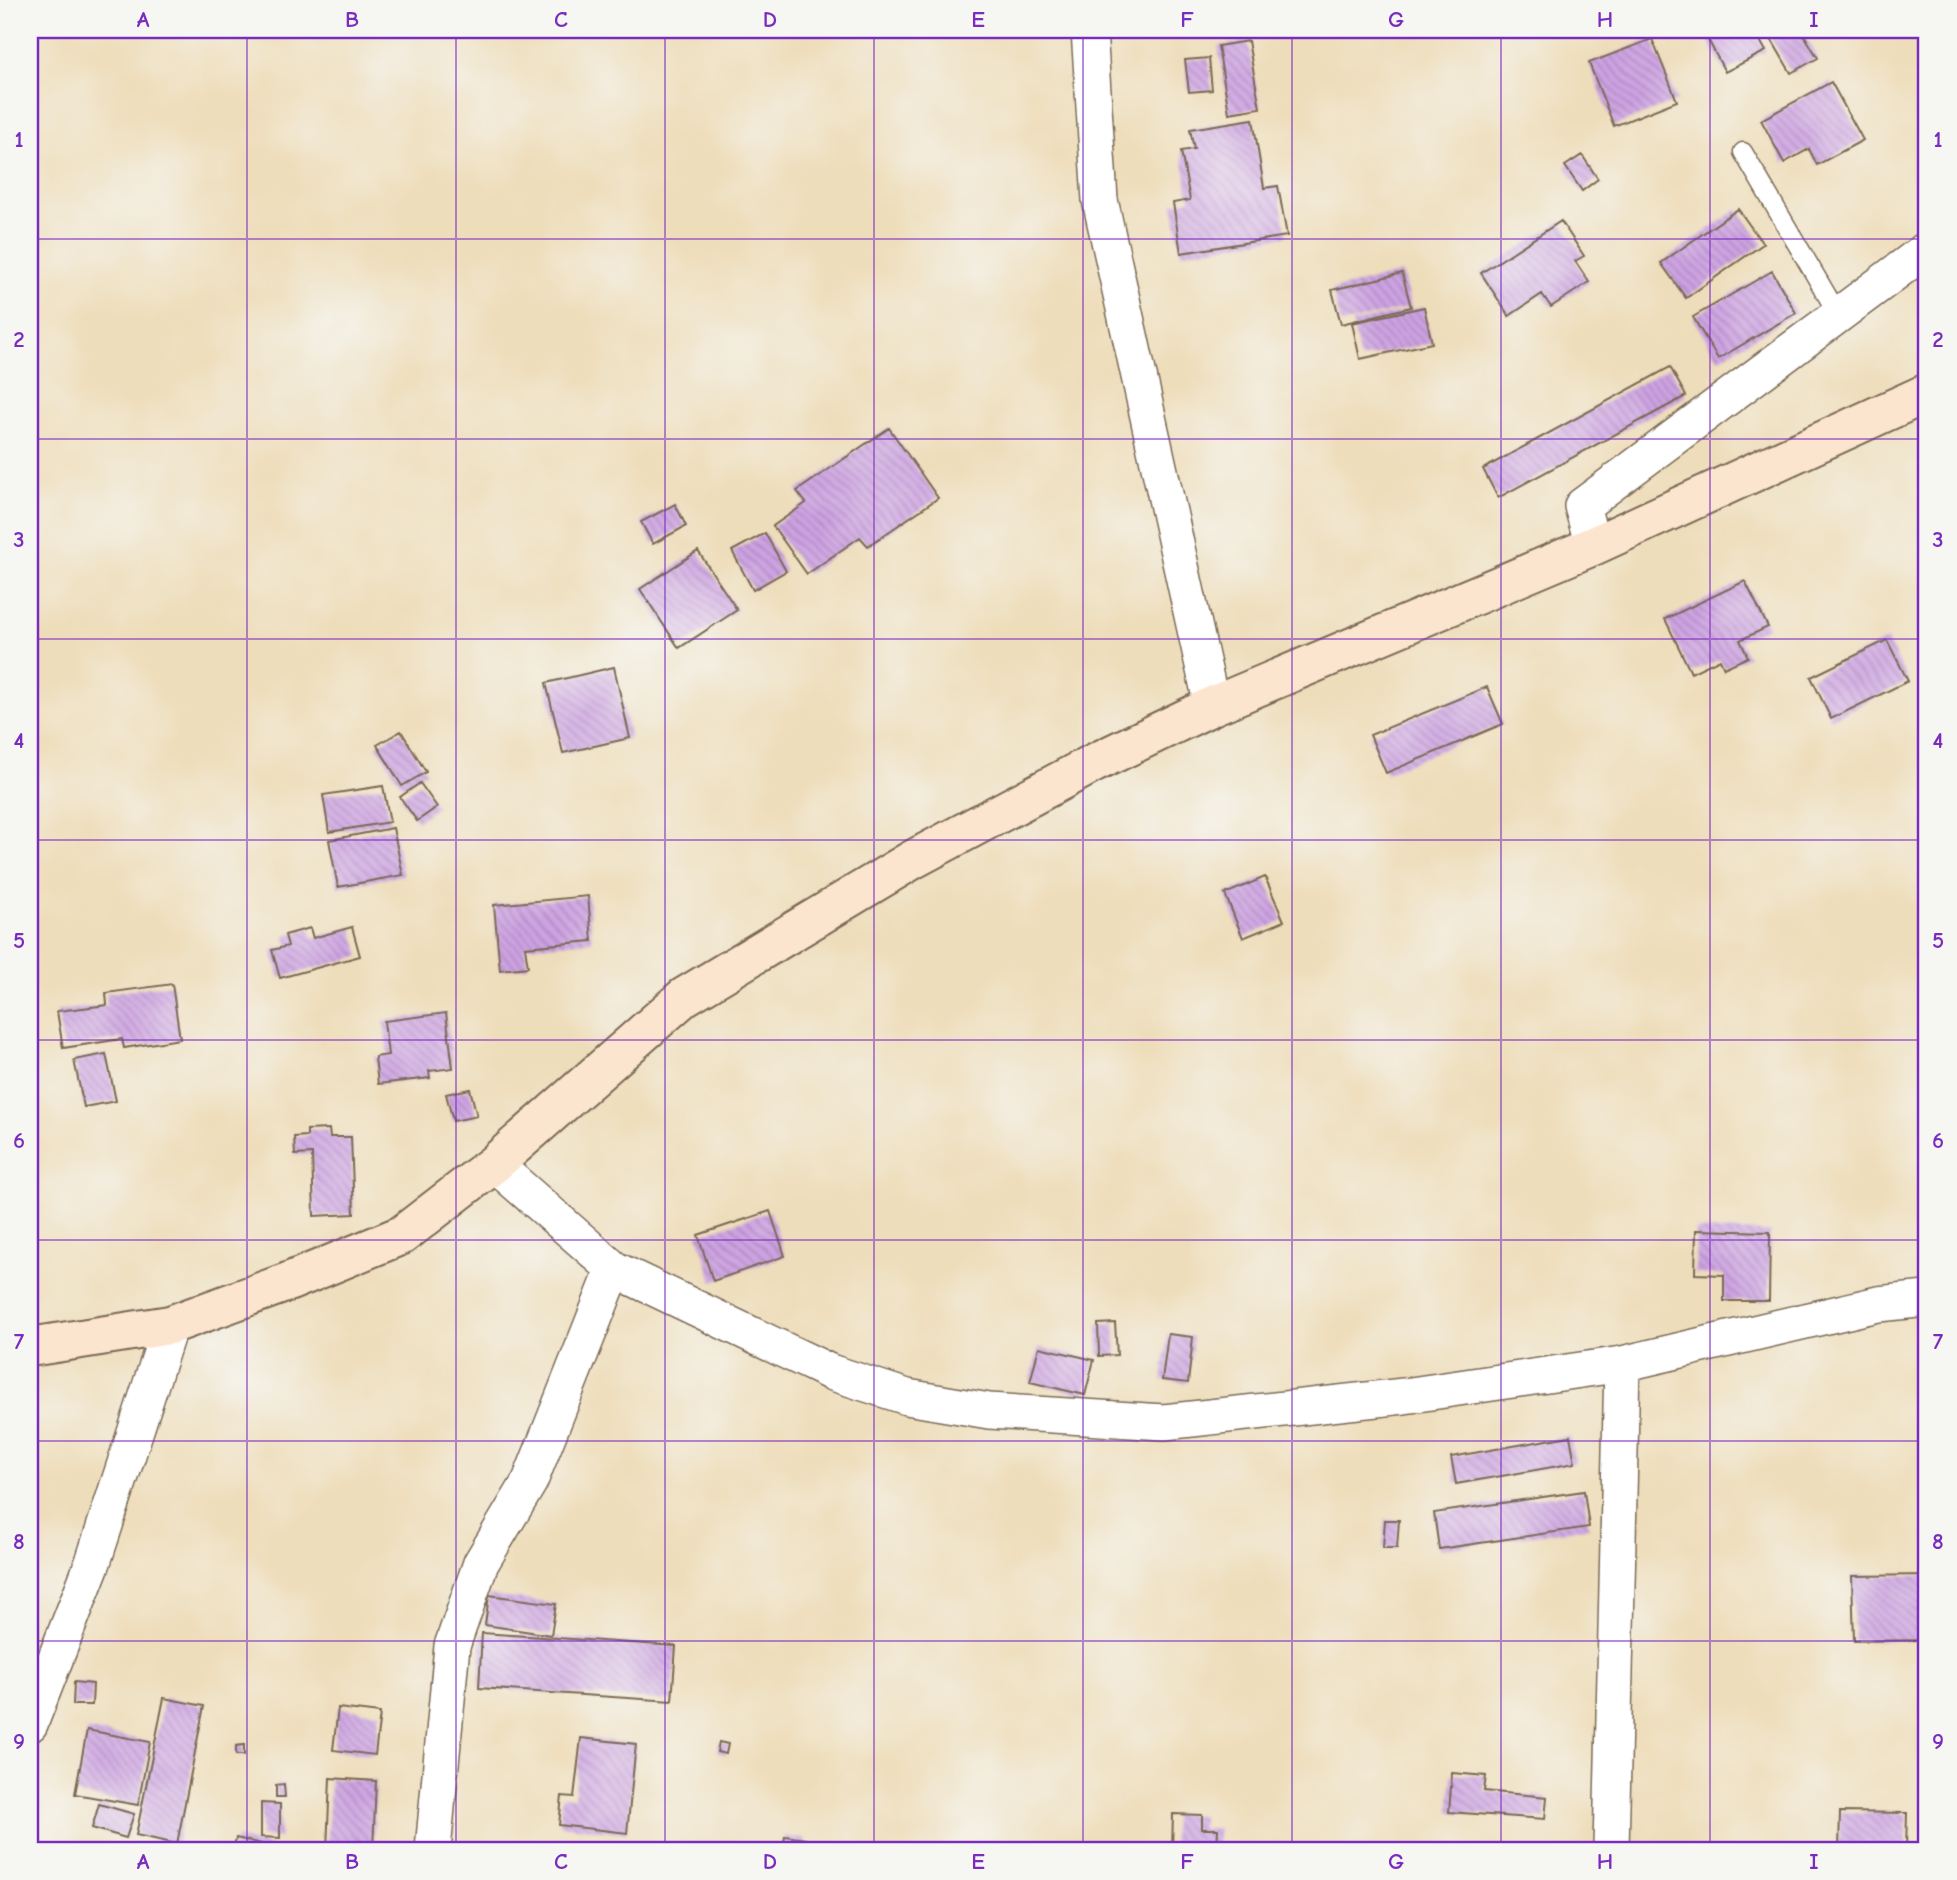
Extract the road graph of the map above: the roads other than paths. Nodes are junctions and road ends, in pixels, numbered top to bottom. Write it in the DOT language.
graph roads {
  1 [pos="1089,30"];
  2 [pos="1743,152"];
  3 [pos="1927,249"];
  4 [pos="1839,316"];
  5 [pos="1927,393"];
  6 [pos="1593,546"];
  7 [pos="1212,706"];
  8 [pos="494,1164"];
  9 [pos="614,1269"];
  10 [pos="1927,1298"];
  11 [pos="170,1325"];
  12 [pos="30,1347"];
  13 [pos="1622,1364"];
  14 [pos="30,1724"];
  15 [pos="433,1850"];
  16 [pos="1611,1850"];
  1 -- 7 [label="street"];
  2 -- 4 [label="lane"];
  3 -- 4 [label="street"];
  4 -- 6 [label="street"];
  5 -- 6 [label="street"];
  6 -- 7 [label="street"];
  7 -- 8 [label="street"];
  8 -- 9 [label="street"];
  8 -- 11 [label="street"];
  9 -- 13 [label="street"];
  9 -- 15 [label="street"];
  10 -- 13 [label="street"];
  11 -- 12 [label="street"];
  11 -- 14 [label="street"];
  13 -- 16 [label="street"];
}
